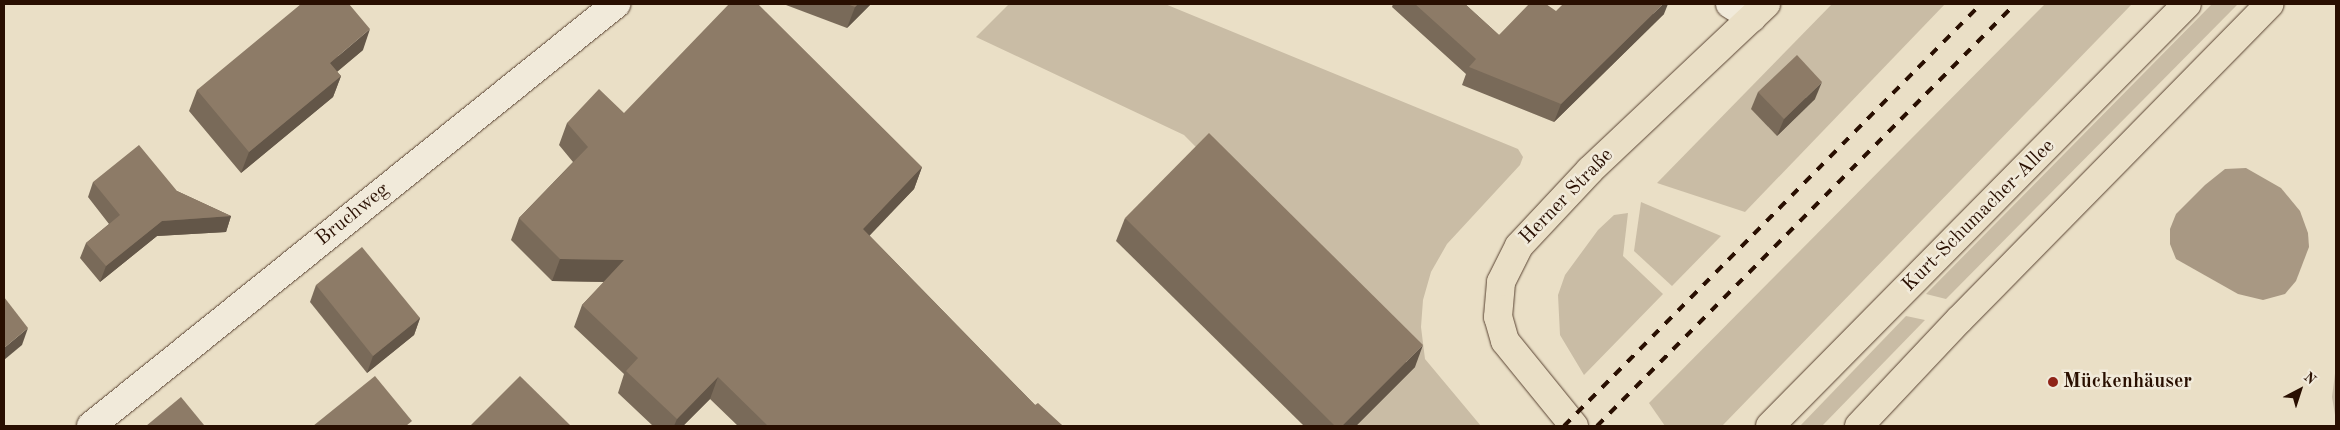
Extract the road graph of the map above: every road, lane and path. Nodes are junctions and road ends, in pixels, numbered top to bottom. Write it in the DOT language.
graph roads {
  1 [pos="616,4"];
  2 [pos="2186,4"];
  3 [pos="2270,4"];
  4 [pos="1750,9"];
  5 [pos="91,426"];
  6 [pos="1574,426"];
  7 [pos="1770,426"];
  8 [pos="1859,426"];
  1 -- 5 [label="street, Bruchweg"];
  2 -- 7 [label="main road, Kurt-Schumacher-Allee"];
  3 -- 8 [label="main road"];
  4 -- 6 [label="main road, Herner Straße"];
}
